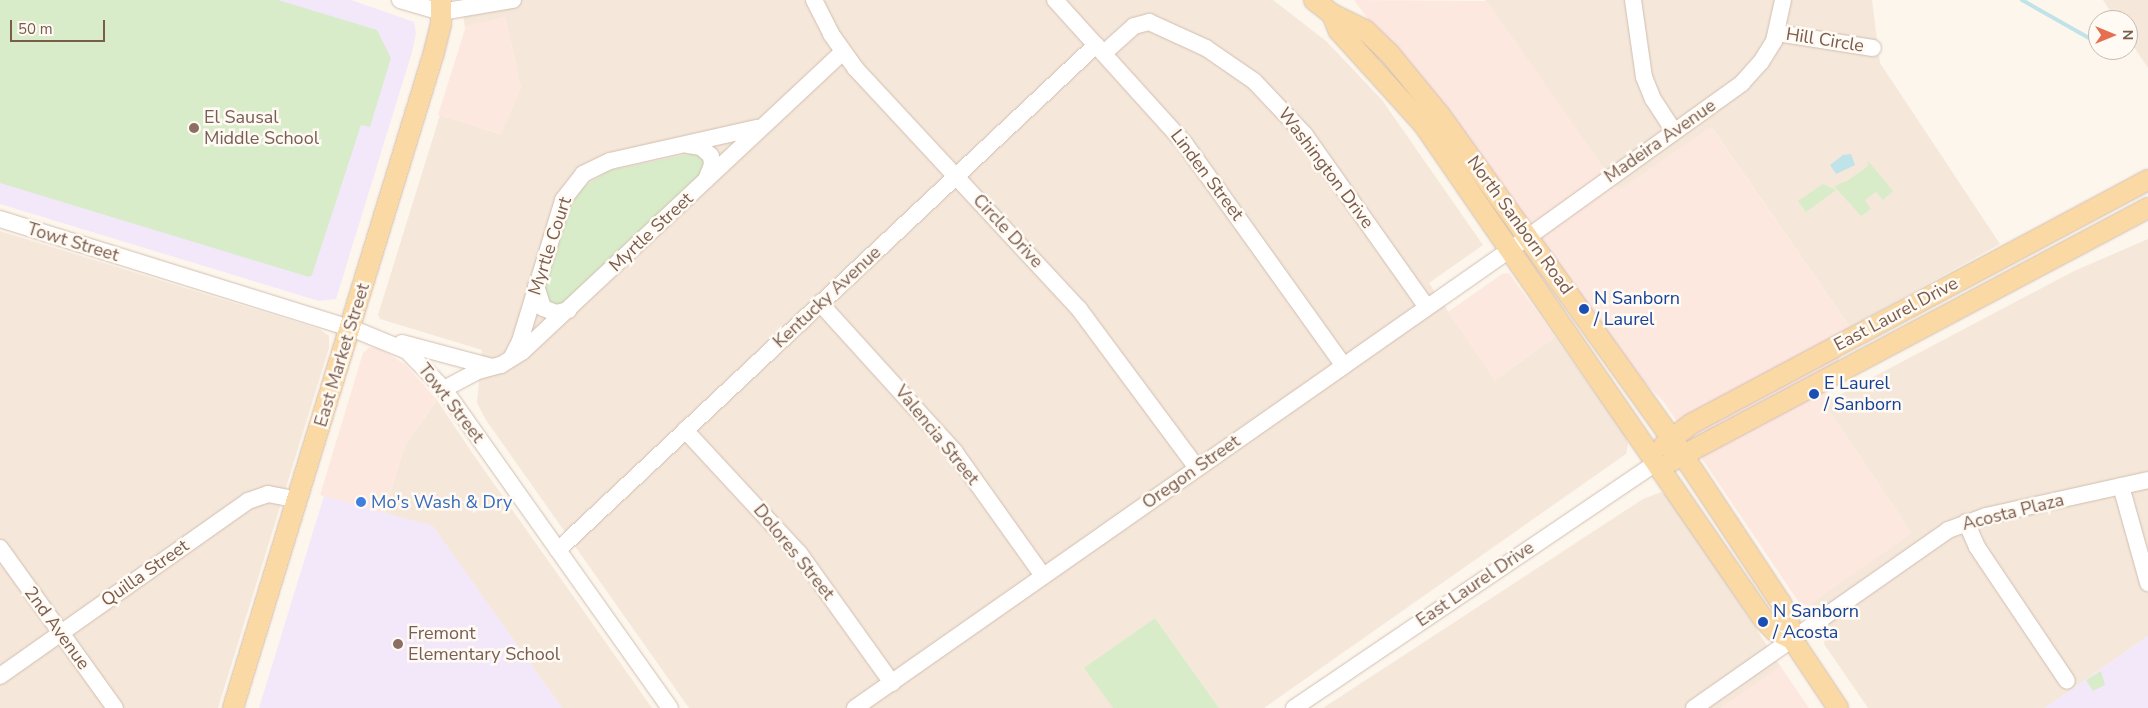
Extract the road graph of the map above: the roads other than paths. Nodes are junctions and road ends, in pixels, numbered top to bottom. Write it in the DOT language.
graph roads {
  1 [pos="400,0"];
  2 [pos="513,0"];
  3 [pos="814,0"];
  4 [pos="1055,0"];
  5 [pos="1314,0"];
  6 [pos="1632,0"];
  7 [pos="1783,0"];
  8 [pos="441,6"];
  9 [pos="1332,14"];
  10 [pos="1777,33"];
  11 [pos="1873,48"];
  12 [pos="1100,49"];
  13 [pos="843,52"];
  14 [pos="766,123"];
  15 [pos="1674,130"];
  16 [pos="688,145"];
  17 [pos="956,175"];
  18 [pos="2148,180"];
  19 [pos="704,182"];
  20 [pos="2148,208"];
  21 [pos="0,219"];
  22 [pos="1528,237"];
  23 [pos="1510,250"];
  24 [pos="536,286"];
  25 [pos="820,303"];
  26 [pos="1426,306"];
  27 [pos="569,310"];
  28 [pos="351,328"];
  29 [pos="376,336"];
  30 [pos="510,360"];
  31 [pos="1343,365"];
  32 [pos="492,366"];
  33 [pos="444,389"];
  34 [pos="685,430"];
  35 [pos="1671,437"];
  36 [pos="1684,457"];
  37 [pos="1657,462"];
  38 [pos="1197,468"];
  39 [pos="2148,480"];
  40 [pos="2121,486"];
  41 [pos="298,500"];
  42 [pos="1966,522"];
  43 [pos="0,548"];
  44 [pos="558,550"];
  45 [pos="1043,576"];
  46 [pos="2148,583"];
  47 [pos="62,633"];
  48 [pos="1792,639"];
  49 [pos="0,676"];
  50 [pos="2067,681"];
  51 [pos="892,683"];
  52 [pos="115,708"];
  53 [pos="233,708"];
  54 [pos="670,708"];
  55 [pos="855,708"];
  56 [pos="1294,708"];
  57 [pos="1694,708"];
  58 [pos="1838,708"];
  1 -- 8 [label="street"];
  2 -- 8 [label="street"];
  3 -- 13 [label="street, Circle Drive"];
  4 -- 12 [label="street, Linden Street"];
  5 -- 9 [label="main road, North Sanborn Road"];
  6 -- 15 [label="street"];
  7 -- 10 [label="street"];
  8 -- 28 [label="main road, East Market Street"];
  9 -- 22 [label="main road, North Sanborn Road"];
  9 -- 23 [label="main road, North Sanborn Road"];
  10 -- 11 [label="street, Hill Circle"];
  10 -- 15 [label="street, Madeira Avenue"];
  12 -- 17 [label="street, Kentucky Avenue"];
  12 -- 26 [label="street, Washington Drive"];
  12 -- 31 [label="street, Linden Street"];
  13 -- 14 [label="street, Myrtle Street"];
  13 -- 17 [label="street, Circle Drive"];
  14 -- 16 [label="street, Myrtle Court"];
  14 -- 19 [label="street, Myrtle Street"];
  15 -- 22 [label="street, Madeira Avenue"];
  16 -- 19 [label="street"];
  16 -- 24 [label="street, Myrtle Court"];
  17 -- 25 [label="street, Kentucky Avenue"];
  17 -- 38 [label="street, Circle Drive"];
  18 -- 35 [label="main road, East Laurel Drive"];
  19 -- 27 [label="street, Myrtle Street"];
  20 -- 36 [label="main road, East Laurel Drive"];
  21 -- 28 [label="street, Towt Street"];
  22 -- 23 [label="street, Oregon Street"];
  22 -- 35 [label="main road, North Sanborn Road"];
  23 -- 26 [label="street, Oregon Street"];
  23 -- 37 [label="main road, North Sanborn Road"];
  24 -- 27 [label="street"];
  24 -- 30 [label="street, Myrtle Court"];
  25 -- 34 [label="street, Kentucky Avenue"];
  25 -- 45 [label="street, Valencia Street"];
  26 -- 31 [label="street, Oregon Street"];
  27 -- 30 [label="street, Myrtle Street"];
  28 -- 29 [label="street, Towt Street"];
  28 -- 41 [label="main road, East Market Street"];
  29 -- 32 [label="street"];
  29 -- 33 [label="street, Towt Street"];
  30 -- 32 [label="street, Myrtle Street"];
  31 -- 38 [label="street, Oregon Street"];
  32 -- 33 [label="street, Myrtle Street"];
  33 -- 44 [label="street, Towt Street"];
  34 -- 44 [label="street, Kentucky Avenue"];
  34 -- 51 [label="street, Dolores Street"];
  35 -- 36 [label="main road, North Sanborn Road"];
  35 -- 37 [label="main road, East Laurel Drive"];
  36 -- 37 [label="main road, East Laurel Drive"];
  36 -- 48 [label="main road, North Sanborn Road"];
  37 -- 48 [label="main road, North Sanborn Road"];
  37 -- 56 [label="street, East Laurel Drive"];
  38 -- 45 [label="street, Oregon Street"];
  39 -- 40 [label="street, Acosta Plaza"];
  40 -- 42 [label="street, Acosta Plaza"];
  40 -- 46 [label="street"];
  41 -- 47 [label="street, Quilla Street"];
  41 -- 53 [label="main road, East Market Street"];
  42 -- 48 [label="street, Acosta Plaza"];
  42 -- 50 [label="street"];
  43 -- 47 [label="street, 2nd Avenue"];
  44 -- 54 [label="street, Towt Street"];
  45 -- 51 [label="street, Oregon Street"];
  47 -- 49 [label="street, Quilla Street"];
  47 -- 52 [label="street, 2nd Avenue"];
  48 -- 57 [label="street, Acosta Plaza"];
  48 -- 58 [label="main road, North Sanborn Road"];
  51 -- 55 [label="street, Oregon Street"];
}
